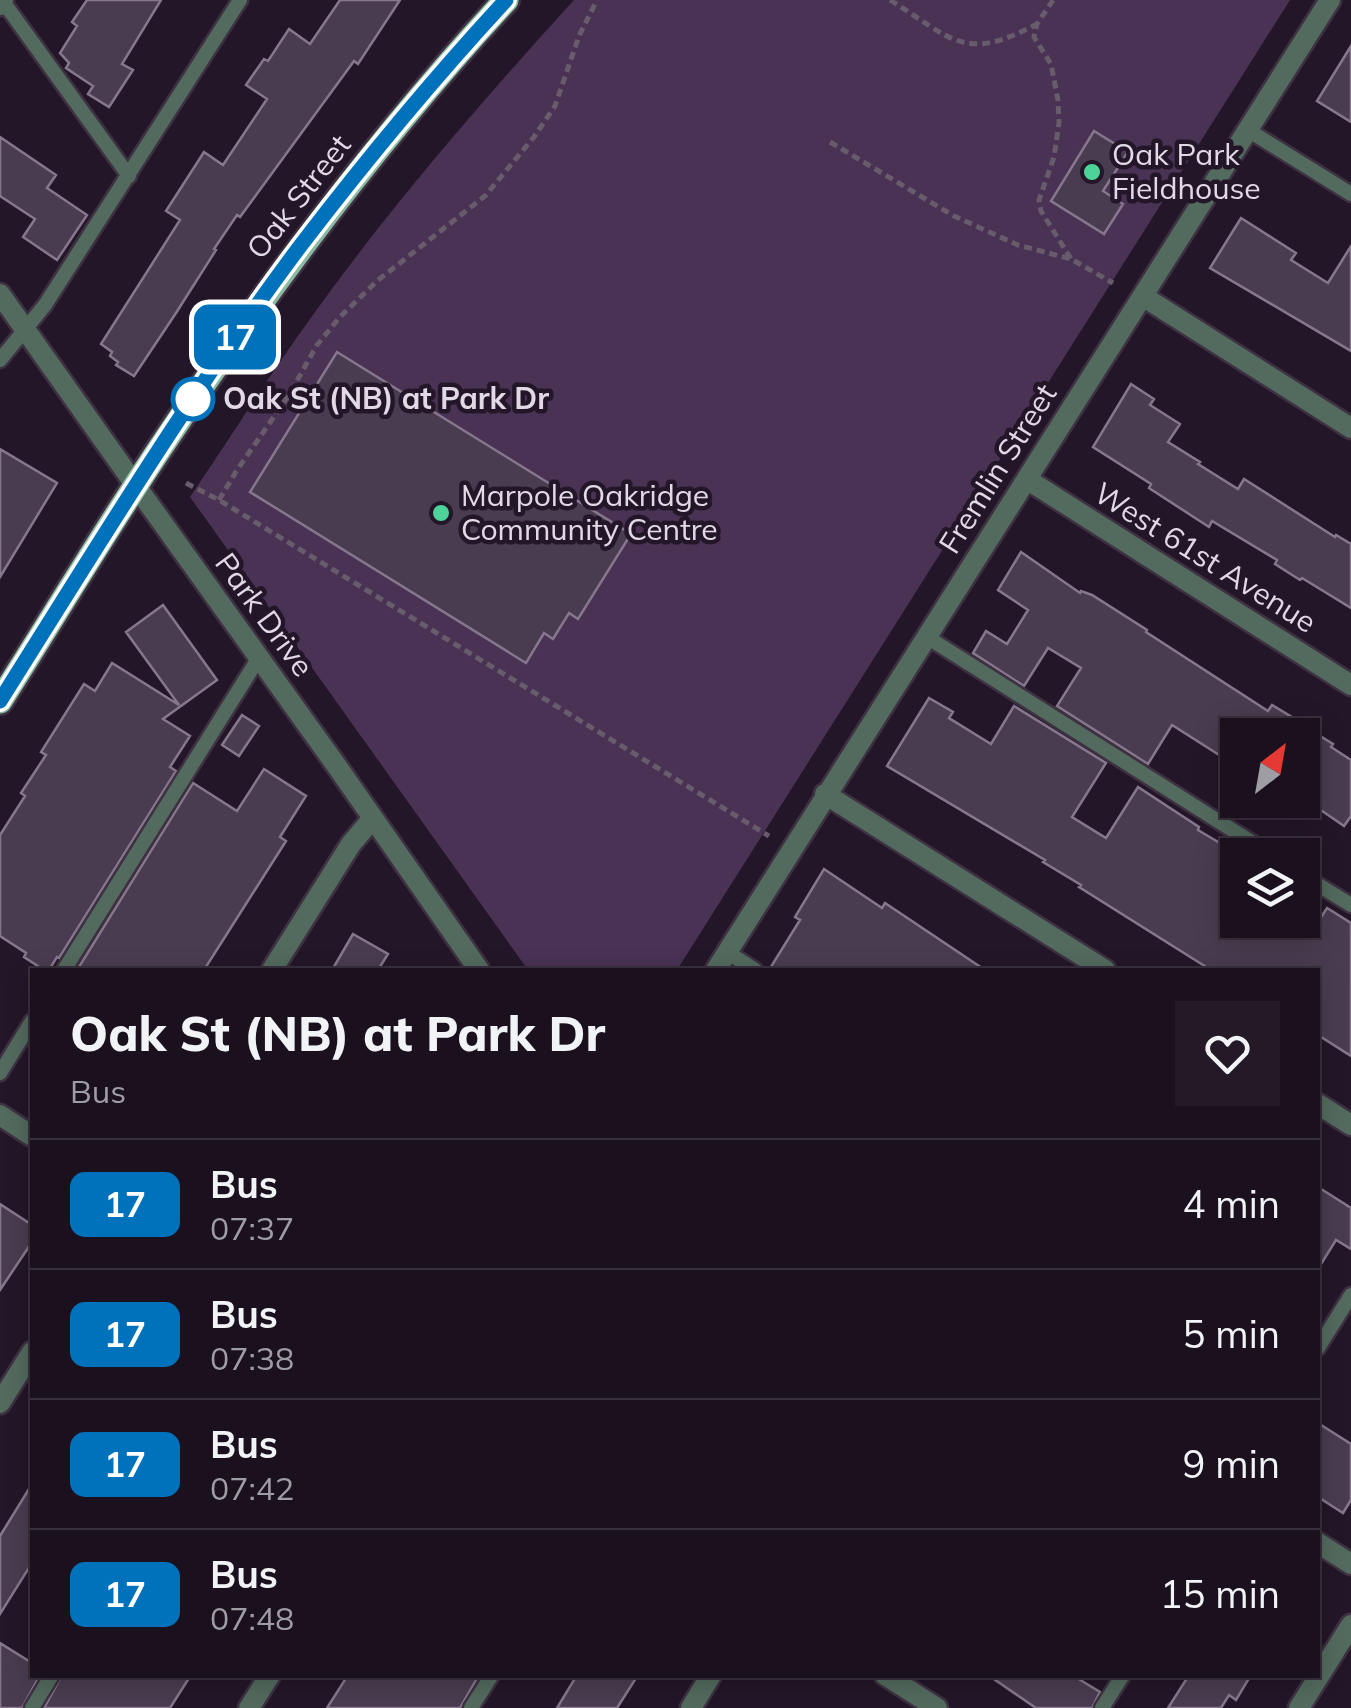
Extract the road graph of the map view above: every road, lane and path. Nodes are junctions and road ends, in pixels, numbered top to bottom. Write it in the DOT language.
graph roads {
  1 [pos="240,0"];
  2 [pos="506,0"];
  3 [pos="597,0"];
  4 [pos="890,0"];
  5 [pos="1054,0"];
  6 [pos="1330,0"];
  7 [pos="2,2"];
  8 [pos="1037,24"];
  9 [pos="1248,130"];
  10 [pos="830,142"];
  11 [pos="129,176"];
  12 [pos="1351,194"];
  13 [pos="1071,259"];
  14 [pos="1113,283"];
  15 [pos="0,294"];
  16 [pos="1144,297"];
  17 [pos="25,330"];
  18 [pos="0,360"];
  19 [pos="1351,428"];
  20 [pos="1028,480"];
  21 [pos="186,482"];
  22 [pos="136,486"];
  23 [pos="219,500"];
  24 [pos="927,637"];
  25 [pos="258,660"];
  26 [pos="1351,685"];
  27 [pos="0,701"];
  28 [pos="826,794"];
  29 [pos="373,818"];
  30 [pos="769,836"];
  31 [pos="1245,838"];
  32 [pos="1320,885"];
  33 [pos="1351,905"];
  34 [pos="721,961"];
  35 [pos="65,968"];
  36 [pos="273,968"];
  37 [pos="478,968"];
  38 [pos="747,968"];
  39 [pos="1102,968"];
  40 [pos="30,1023"];
  41 [pos="0,1072"];
  42 [pos="1320,1105"];
  43 [pos="0,1116"];
  44 [pos="1351,1125"];
  45 [pos="30,1135"];
  46 [pos="1351,1295"];
  47 [pos="1324,1325"];
  48 [pos="30,1355"];
  49 [pos="0,1404"];
  50 [pos="1320,1544"];
  51 [pos="1351,1564"];
  52 [pos="1351,1625"];
  53 [pos="1320,1674"];
  54 [pos="50,1678"];
  55 [pos="268,1678"];
  56 [pos="490,1678"];
  57 [pos="710,1678"];
  58 [pos="889,1678"];
  59 [pos="1121,1678"];
  60 [pos="1318,1678"];
  61 [pos="32,1708"];
  62 [pos="250,1708"];
  63 [pos="472,1708"];
  64 [pos="690,1708"];
  65 [pos="938,1708"];
  66 [pos="1102,1708"];
  67 [pos="1299,1708"];
  1 -- 11 [label="lane"];
  2 -- 22 [label="main road, Oak Street"];
  3 -- 23 [label="path"];
  4 -- 8 [label="path"];
  5 -- 8 [label="path"];
  6 -- 9 [label="street, Fremlin Street"];
  7 -- 11 [label="lane"];
  8 -- 13 [label="path"];
  9 -- 12 [label="lane"];
  9 -- 16 [label="street, Fremlin Street"];
  10 -- 13 [label="path"];
  11 -- 17 [label="lane"];
  13 -- 14 [label="path"];
  15 -- 17 [label="street, Park Drive"];
  16 -- 19 [label="street"];
  16 -- 20 [label="street, Fremlin Street"];
  17 -- 18 [label="lane"];
  17 -- 22 [label="street, Park Drive"];
  20 -- 24 [label="street, Fremlin Street"];
  20 -- 26 [label="street, West 61st Avenue"];
  21 -- 23 [label="path"];
  22 -- 25 [label="street, Park Drive"];
  22 -- 27 [label="main road, Oak Street"];
  23 -- 30 [label="path"];
  24 -- 28 [label="street, Fremlin Street"];
  24 -- 31 [label="lane"];
  25 -- 29 [label="street, Park Drive"];
  25 -- 35 [label="lane"];
  28 -- 34 [label="street, Fremlin Street"];
  28 -- 39 [label="street"];
  29 -- 36 [label="street"];
  29 -- 37 [label="street, Park Drive"];
  32 -- 33 [label="lane"];
  34 -- 38 [label="lane"];
  40 -- 41 [label="lane"];
  42 -- 44 [label="street"];
  43 -- 45 [label="street"];
  46 -- 47 [label="lane"];
  48 -- 49 [label="street"];
  50 -- 51 [label="street"];
  52 -- 53 [label="street"];
  54 -- 61 [label="lane"];
  55 -- 62 [label="street"];
  56 -- 63 [label="lane"];
  57 -- 64 [label="street"];
  58 -- 65 [label="street"];
  59 -- 66 [label="lane"];
  60 -- 67 [label="street"];
}
